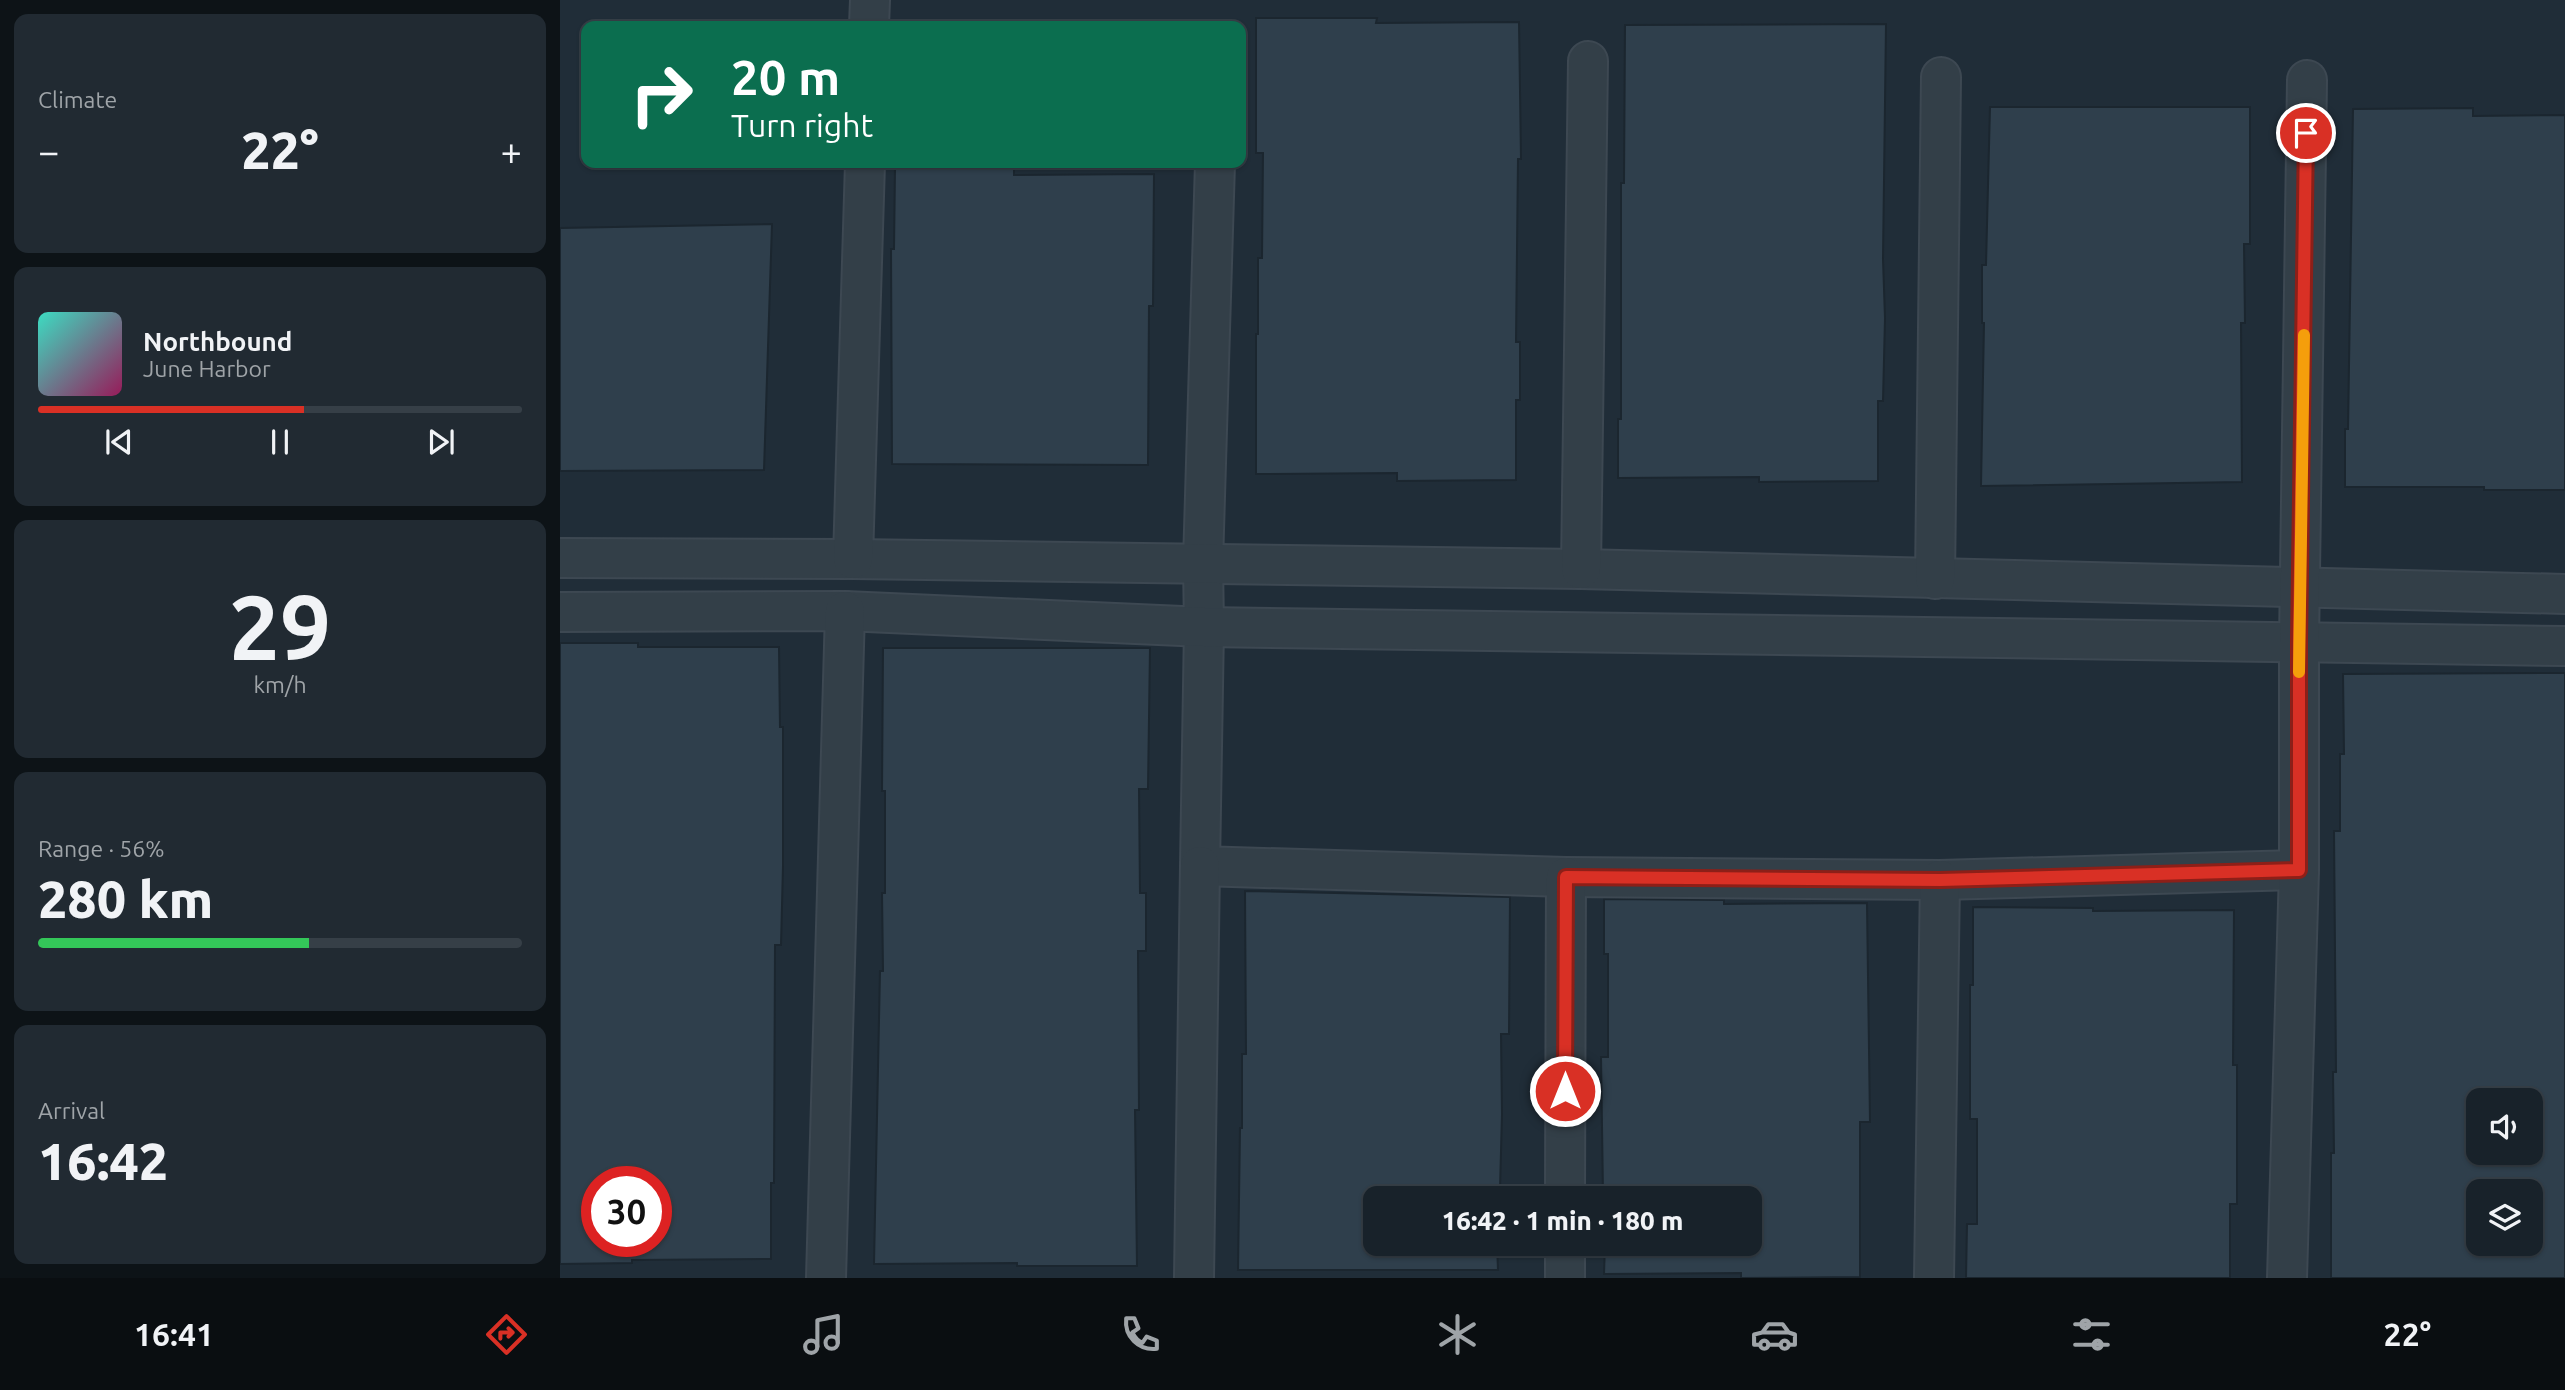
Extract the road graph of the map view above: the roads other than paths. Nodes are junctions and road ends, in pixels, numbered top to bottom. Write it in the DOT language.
graph roads {
  1 [pos="870,0"];
  2 [pos="869,21"];
  3 [pos="1588,61"];
  4 [pos="1941,76"];
  5 [pos="2307,80"];
  6 [pos="865,168"];
  7 [pos="1215,168"];
  8 [pos="560,558"];
  9 [pos="853,559"];
  10 [pos="1203,563"];
  11 [pos="1581,569"];
  12 [pos="1935,579"];
  13 [pos="2300,589"];
  14 [pos="2565,594"];
  15 [pos="845,611"];
  16 [pos="560,612"];
  17 [pos="1204,628"];
  18 [pos="2299,643"];
  19 [pos="2565,646"];
  20 [pos="1200,866"];
  21 [pos="2299,870"];
  22 [pos="1566,877"];
  23 [pos="1940,880"];
  24 [pos="1565,1186"];
  25 [pos="1565,1256"];
  26 [pos="826,1278"];
  27 [pos="1194,1278"];
  28 [pos="1565,1278"];
  29 [pos="1934,1278"];
  30 [pos="2287,1278"];
  1 -- 2 [label="street"];
  3 -- 11 [label="street"];
  4 -- 12 [label="street"];
  5 -- 13 [label="street"];
  6 -- 9 [label="street"];
  7 -- 10 [label="street"];
  8 -- 9 [label="street"];
  9 -- 10 [label="street"];
  10 -- 11 [label="street"];
  10 -- 17 [label="street"];
  11 -- 12 [label="street"];
  12 -- 13 [label="street"];
  13 -- 14 [label="street"];
  13 -- 18 [label="street"];
  15 -- 16 [label="street"];
  15 -- 17 [label="street"];
  15 -- 26 [label="street"];
  17 -- 18 [label="street"];
  17 -- 20 [label="street"];
  18 -- 19 [label="street"];
  18 -- 21 [label="street"];
  20 -- 22 [label="street"];
  20 -- 27 [label="street"];
  21 -- 23 [label="street"];
  21 -- 30 [label="street"];
  22 -- 23 [label="street"];
  22 -- 24 [label="street"];
  23 -- 29 [label="street"];
  25 -- 28 [label="street"];
}
